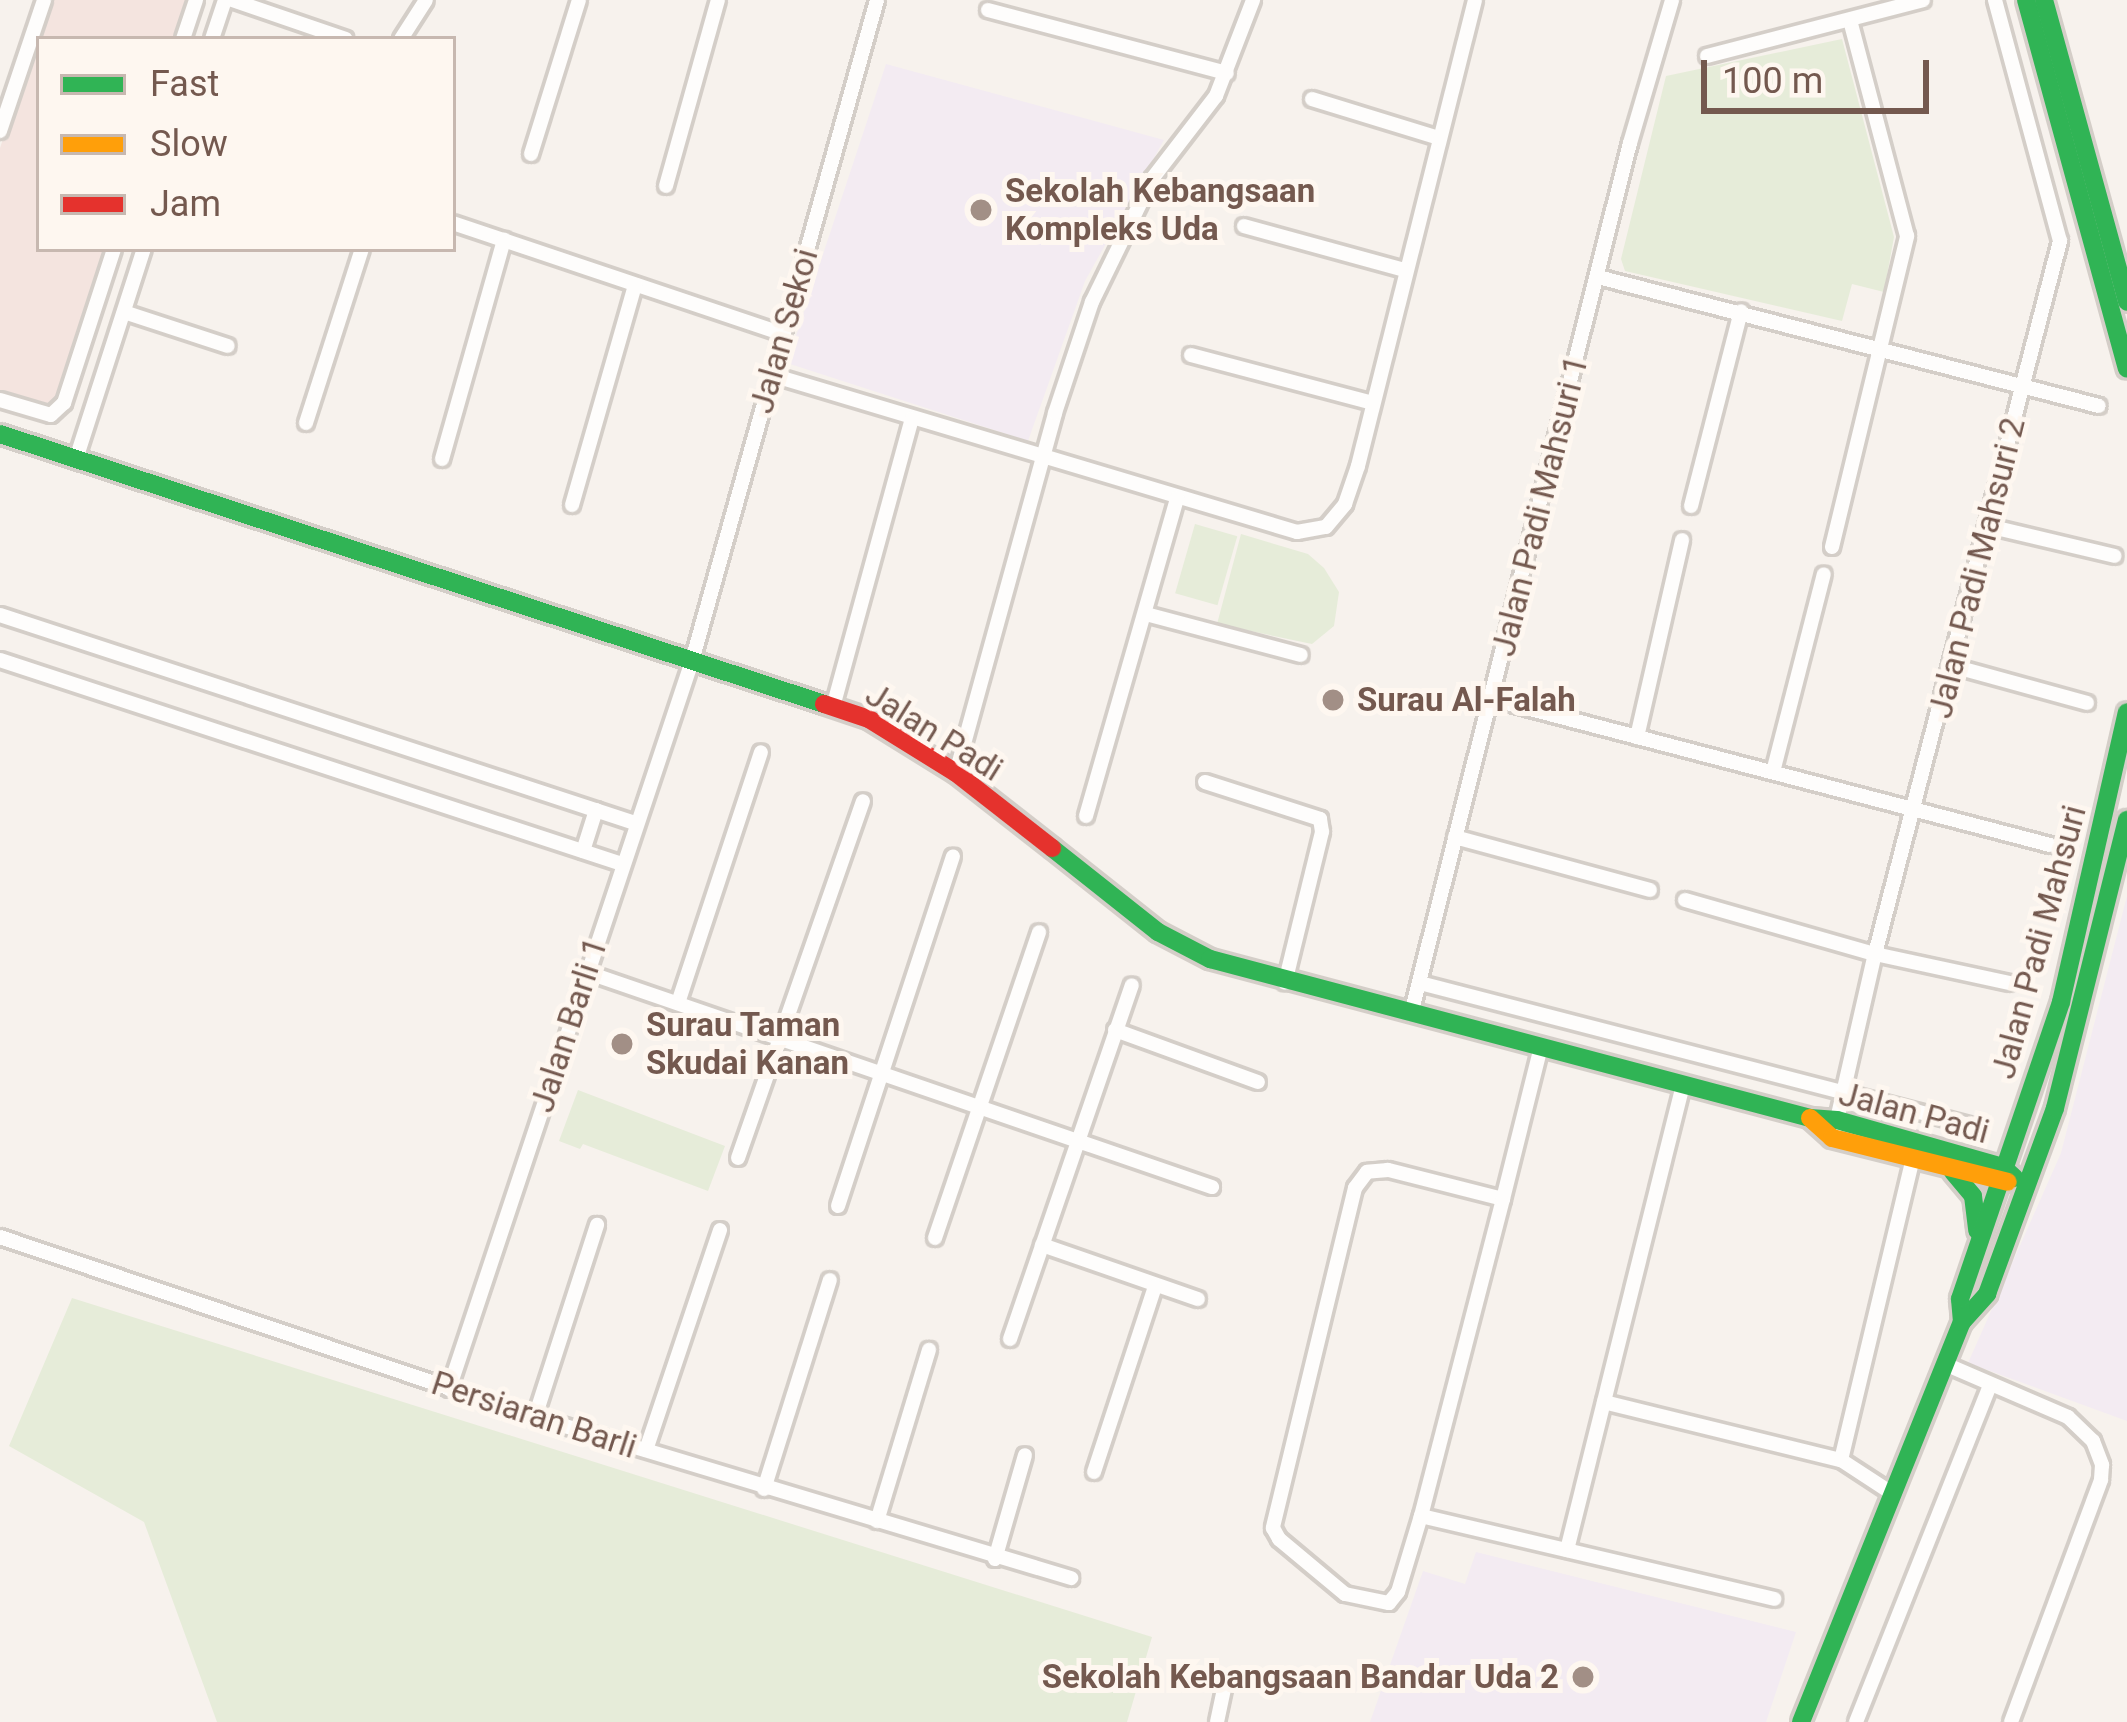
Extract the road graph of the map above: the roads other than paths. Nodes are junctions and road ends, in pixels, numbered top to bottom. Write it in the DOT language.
graph roads {
  1 [pos="44,0"];
  2 [pos="196,0"];
  3 [pos="228,0"];
  4 [pos="426,0"];
  5 [pos="579,0"];
  6 [pos="718,0"];
  7 [pos="877,0"];
  8 [pos="1253,0"];
  9 [pos="1474,0"];
  10 [pos="1672,0"];
  11 [pos="1923,0"];
  12 [pos="1995,0"];
  13 [pos="2026,0"];
  14 [pos="2044,0"];
  15 [pos="988,10"];
  16 [pos="1850,20"];
  17 [pos="184,36"];
  18 [pos="213,36"];
  19 [pos="337,36"];
  20 [pos="403,36"];
  21 [pos="1707,56"];
  22 [pos="1227,73"];
  23 [pos="1312,99"];
  24 [pos="0,131"];
  25 [pos="1439,138"];
  26 [pos="531,154"];
  27 [pos="666,186"];
  28 [pos="456,225"];
  29 [pos="1244,226"];
  30 [pos="504,241"];
  31 [pos="113,252"];
  32 [pos="143,252"];
  33 [pos="361,252"];
  34 [pos="1405,270"];
  35 [pos="1598,277"];
  36 [pos="635,285"];
  37 [pos="2127,302"];
  38 [pos="1741,311"];
  39 [pos="124,312"];
  40 [pos="783,334"];
  41 [pos="228,346"];
  42 [pos="1883,347"];
  43 [pos="1191,355"];
  44 [pos="2127,368"];
  45 [pos="772,375"];
  46 [pos="2023,387"];
  47 [pos="0,400"];
  48 [pos="1373,404"];
  49 [pos="2099,406"];
  50 [pos="912,419"];
  51 [pos="306,423"];
  52 [pos="0,434"];
  53 [pos="1043,457"];
  54 [pos="76,459"];
  55 [pos="442,460"];
  56 [pos="1177,498"];
  57 [pos="572,506"];
  58 [pos="1690,506"];
  59 [pos="1988,526"];
  60 [pos="1682,540"];
  61 [pos="1832,547"];
  62 [pos="2115,556"];
  63 [pos="1825,574"];
  64 [pos="1146,614"];
  65 [pos="0,615"];
  66 [pos="1301,655"];
  67 [pos="0,659"];
  68 [pos="692,661"];
  69 [pos="1953,666"];
  70 [pos="1492,699"];
  71 [pos="2087,703"];
  72 [pos="833,706"];
  73 [pos="2127,712"];
  74 [pos="1637,737"];
  75 [pos="761,752"];
  76 [pos="1774,772"];
  77 [pos="956,773"];
  78 [pos="1205,782"];
  79 [pos="862,801"];
  80 [pos="1912,810"];
  81 [pos="596,811"];
  82 [pos="1086,816"];
  83 [pos="2127,820"];
  84 [pos="635,823"];
  85 [pos="1455,837"];
  86 [pos="2050,844"];
  87 [pos="584,851"];
  88 [pos="953,856"];
  89 [pos="622,864"];
  90 [pos="1650,890"];
  91 [pos="1685,900"];
  92 [pos="1039,932"];
  93 [pos="1875,954"];
  94 [pos="586,972"];
  95 [pos="1420,982"];
  96 [pos="1285,983"];
  97 [pos="2008,983"];
  98 [pos="1132,985"];
  99 [pos="678,1003"];
  100 [pos="1412,1014"];
  101 [pos="1115,1030"];
  102 [pos="779,1037"];
  103 [pos="1541,1047"];
  104 [pos="882,1073"];
  105 [pos="2065,1073"];
  106 [pos="1258,1082"];
  107 [pos="1683,1084"];
  108 [pos="1845,1090"];
  109 [pos="979,1106"];
  110 [pos="1977,1127"];
  111 [pos="1835,1129"];
  112 [pos="1081,1139"];
  113 [pos="738,1158"];
  114 [pos="1912,1161"];
  115 [pos="1953,1172"];
  116 [pos="2005,1176"];
  117 [pos="1212,1187"];
  118 [pos="1503,1198"];
  119 [pos="838,1206"];
  120 [pos="597,1225"];
  121 [pos="720,1229"];
  122 [pos="0,1237"];
  123 [pos="935,1238"];
  124 [pos="1978,1242"];
  125 [pos="1042,1245"];
  126 [pos="830,1280"];
  127 [pos="1156,1287"];
  128 [pos="1198,1300"];
  129 [pos="1980,1305"];
  130 [pos="1962,1322"];
  131 [pos="1010,1339"];
  132 [pos="929,1350"];
  133 [pos="1945,1364"];
  134 [pos="1990,1385"];
  135 [pos="449,1389"];
  136 [pos="1604,1402"];
  137 [pos="535,1417"];
  138 [pos="646,1450"];
  139 [pos="1025,1455"];
  140 [pos="1840,1460"];
  141 [pos="1094,1472"];
  142 [pos="764,1489"];
  143 [pos="1893,1494"];
  144 [pos="1421,1516"];
  145 [pos="877,1521"];
  146 [pos="1568,1550"];
  147 [pos="994,1559"];
  148 [pos="1071,1578"];
  149 [pos="1774,1599"];
  150 [pos="1226,1684"];
  151 [pos="1217,1722"];
  152 [pos="1801,1722"];
  153 [pos="1856,1722"];
  154 [pos="2011,1722"];
  1 -- 24 [label="street"];
  2 -- 17 [label="street"];
  3 -- 18 [label="street"];
  3 -- 19 [label="street"];
  4 -- 20 [label="street"];
  5 -- 26 [label="street"];
  6 -- 27 [label="street"];
  7 -- 40 [label="street, Jalan Sekoi"];
  8 -- 22 [label="street"];
  9 -- 25 [label="street"];
  10 -- 35 [label="street, Jalan Padi Mahsuri 1"];
  11 -- 16 [label="street"];
  12 -- 46 [label="street, Jalan Padi Mahsuri 2"];
  13 -- 44 [label="main road"];
  14 -- 37 [label="main road"];
  15 -- 22 [label="street"];
  16 -- 21 [label="street"];
  16 -- 42 [label="street"];
  22 -- 53 [label="street"];
  23 -- 25 [label="street"];
  25 -- 34 [label="street"];
  28 -- 30 [label="street"];
  29 -- 34 [label="street"];
  30 -- 36 [label="street"];
  30 -- 55 [label="street"];
  31 -- 47 [label="street"];
  32 -- 39 [label="street"];
  33 -- 51 [label="street"];
  34 -- 48 [label="street"];
  35 -- 38 [label="street"];
  35 -- 70 [label="street, Jalan Padi Mahsuri 1"];
  36 -- 40 [label="street"];
  36 -- 57 [label="street"];
  38 -- 42 [label="street"];
  38 -- 58 [label="street"];
  39 -- 41 [label="street"];
  39 -- 54 [label="street"];
  40 -- 45 [label="street, Jalan Sekoi"];
  42 -- 46 [label="street"];
  42 -- 61 [label="street"];
  43 -- 48 [label="street"];
  45 -- 50 [label="street"];
  45 -- 68 [label="street, Jalan Sekoi"];
  46 -- 49 [label="street"];
  46 -- 59 [label="street, Jalan Padi Mahsuri 2"];
  48 -- 56 [label="street"];
  50 -- 53 [label="street"];
  50 -- 72 [label="street"];
  52 -- 54 [label="main road, Jalan Padi"];
  53 -- 56 [label="street"];
  53 -- 77 [label="street"];
  54 -- 68 [label="main road, Jalan Padi"];
  56 -- 64 [label="street"];
  59 -- 62 [label="street"];
  59 -- 69 [label="street, Jalan Padi Mahsuri 2"];
  60 -- 74 [label="street"];
  63 -- 76 [label="street"];
  64 -- 66 [label="street"];
  64 -- 82 [label="street"];
  65 -- 81 [label="street"];
  67 -- 87 [label="street"];
  68 -- 72 [label="main road, Jalan Padi"];
  68 -- 84 [label="street, Jalan Barli 1"];
  69 -- 71 [label="street"];
  69 -- 80 [label="street, Jalan Padi Mahsuri 2"];
  70 -- 74 [label="street"];
  70 -- 85 [label="street, Jalan Padi Mahsuri 1"];
  72 -- 77 [label="main road, Jalan Padi"];
  73 -- 116 [label="main road, Jalan Padi Mahsuri"];
  74 -- 76 [label="street"];
  75 -- 99 [label="street"];
  76 -- 80 [label="street"];
  77 -- 96 [label="main road, Jalan Padi"];
  78 -- 96 [label="street"];
  79 -- 102 [label="street"];
  80 -- 86 [label="street"];
  80 -- 93 [label="street, Jalan Padi Mahsuri 2"];
  81 -- 84 [label="street"];
  81 -- 87 [label="street"];
  83 -- 105 [label="main road, Jalan Padi Mahsuri"];
  84 -- 89 [label="street, Jalan Barli 1"];
  85 -- 90 [label="street"];
  85 -- 95 [label="street, Jalan Padi Mahsuri 1"];
  87 -- 89 [label="street"];
  88 -- 104 [label="street"];
  89 -- 94 [label="street, Jalan Barli 1"];
  91 -- 93 [label="street"];
  92 -- 109 [label="street"];
  93 -- 97 [label="street"];
  93 -- 108 [label="street, Jalan Padi Mahsuri 2"];
  94 -- 99 [label="street"];
  94 -- 135 [label="street, Jalan Barli 1"];
  95 -- 100 [label="street, Jalan Padi Mahsuri 1"];
  95 -- 108 [label="street"];
  96 -- 100 [label="main road, Jalan Padi"];
  98 -- 101 [label="street"];
  99 -- 102 [label="street"];
  100 -- 103 [label="main road, Jalan Padi"];
  101 -- 106 [label="street"];
  101 -- 112 [label="street"];
  102 -- 104 [label="street"];
  102 -- 113 [label="street"];
  103 -- 107 [label="main road, Jalan Padi"];
  103 -- 118 [label="street"];
  104 -- 109 [label="street"];
  104 -- 119 [label="street"];
  105 -- 116 [label="main road"];
  105 -- 129 [label="main road, Jalan Padi Mahsuri"];
  107 -- 111 [label="main road, Jalan Padi"];
  107 -- 136 [label="street"];
  108 -- 110 [label="street"];
  108 -- 111 [label="street, Jalan Padi Mahsuri 2"];
  109 -- 112 [label="street"];
  109 -- 123 [label="street"];
  111 -- 114 [label="main road, Jalan Padi"];
  111 -- 116 [label="main road, Jalan Padi"];
  112 -- 117 [label="street"];
  112 -- 125 [label="street"];
  114 -- 115 [label="main road, Jalan Padi"];
  114 -- 140 [label="street"];
  115 -- 116 [label="main road, Jalan Padi"];
  115 -- 124 [label="main road"];
  116 -- 124 [label="main road, Jalan Padi Mahsuri"];
  116 -- 129 [label="main road"];
  118 -- 144 [label="street"];
  118 -- 144 [label="street"];
  120 -- 137 [label="street"];
  121 -- 138 [label="street"];
  122 -- 135 [label="street, Persiaran Barli"];
  124 -- 130 [label="main road, Jalan Padi Mahsuri"];
  125 -- 127 [label="street"];
  125 -- 131 [label="street"];
  126 -- 142 [label="street"];
  127 -- 128 [label="street"];
  127 -- 141 [label="street"];
  129 -- 130 [label="main road, Jalan Padi Mahsuri"];
  130 -- 133 [label="main road, Jalan Padi Mahsuri"];
  132 -- 145 [label="street"];
  133 -- 134 [label="street"];
  133 -- 143 [label="main road, Jalan Padi Mahsuri"];
  134 -- 153 [label="street"];
  134 -- 154 [label="street"];
  135 -- 137 [label="street, Persiaran Barli"];
  136 -- 140 [label="street"];
  136 -- 146 [label="street"];
  137 -- 138 [label="street, Persiaran Barli"];
  138 -- 142 [label="street, Persiaran Barli"];
  139 -- 147 [label="street"];
  140 -- 143 [label="street"];
  142 -- 145 [label="street, Persiaran Barli"];
  143 -- 152 [label="main road, Jalan Padi Mahsuri"];
  144 -- 146 [label="street"];
  145 -- 147 [label="street, Persiaran Barli"];
  146 -- 149 [label="street"];
  147 -- 148 [label="street, Persiaran Barli"];
  150 -- 151 [label="street"];
}
